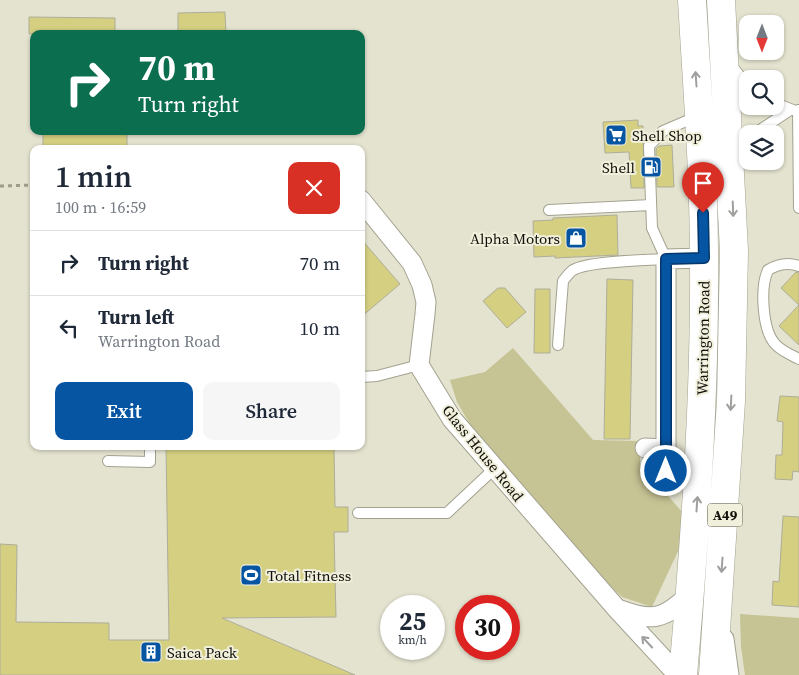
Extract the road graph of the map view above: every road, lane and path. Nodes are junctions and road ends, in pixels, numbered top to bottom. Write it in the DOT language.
graph roads {
  1 [pos="692,0"];
  2 [pos="721,0"];
  3 [pos="724,56"];
  4 [pos="739,75"];
  5 [pos="784,106"];
  6 [pos="796,110"];
  7 [pos="699,116"];
  8 [pos="770,125"];
  9 [pos="739,151"];
  10 [pos="798,159"];
  11 [pos="30,185"];
  12 [pos="0,186"];
  13 [pos="365,205"];
  14 [pos="652,205"];
  15 [pos="799,208"];
  16 [pos="549,210"];
  17 [pos="704,258"];
  18 [pos="666,259"];
  19 [pos="799,266"];
  20 [pos="558,345"];
  21 [pos="799,359"];
  22 [pos="418,365"];
  23 [pos="365,377"];
  24 [pos="644,448"];
  25 [pos="666,449"];
  26 [pos="150,450"];
  27 [pos="108,461"];
  28 [pos="494,469"];
  29 [pos="666,471"];
  30 [pos="358,513"];
  31 [pos="690,594"];
  32 [pos="719,605"];
  33 [pos="617,609"];
  34 [pos="678,675"];
  35 [pos="683,675"];
  36 [pos="713,675"];
  37 [pos="729,675"];
  7 -- 1 [label="highway, Warrington Road / A49, one-way"];
  2 -- 3 [label="highway, Warrington Road / A49"];
  3 -- 4 [label="lane"];
  3 -- 9 [label="highway, Warrington Road / A49"];
  5 -- 6 [label="lane"];
  6 -- 8 [label="lane"];
  6 -- 10 [label="lane"];
  7 -- 14 [label="lane"];
  7 -- 17 [label="highway, Warrington Road / A49"];
  9 -- 32 [label="highway, Warrington Road / A49, one-way"];
  10 -- 15 [label="lane"];
  11 -- 12 [label="path"];
  13 -- 22 [label="street"];
  14 -- 16 [label="lane"];
  14 -- 18 [label="lane"];
  17 -- 18 [label="street"];
  31 -- 17 [label="highway, Warrington Road / A49, one-way"];
  18 -- 20 [label="lane"];
  18 -- 25 [label="street"];
  19 -- 21 [label="lane"];
  22 -- 23 [label="lane"];
  22 -- 28 [label="street, Glass House Road"];
  24 -- 25 [label="street"];
  25 -- 29 [label="street"];
  26 -- 27 [label="lane"];
  28 -- 30 [label="lane"];
  28 -- 33 [label="street, Glass House Road"];
  31 -- 33 [label="street"];
  31 -- 35 [label="highway, Warrington Road / A49"];
  32 -- 36 [label="highway, Warrington Road / A49"];
  32 -- 37 [label="street"];
  34 -- 33 [label="street, Glass House Road, one-way"];
}
